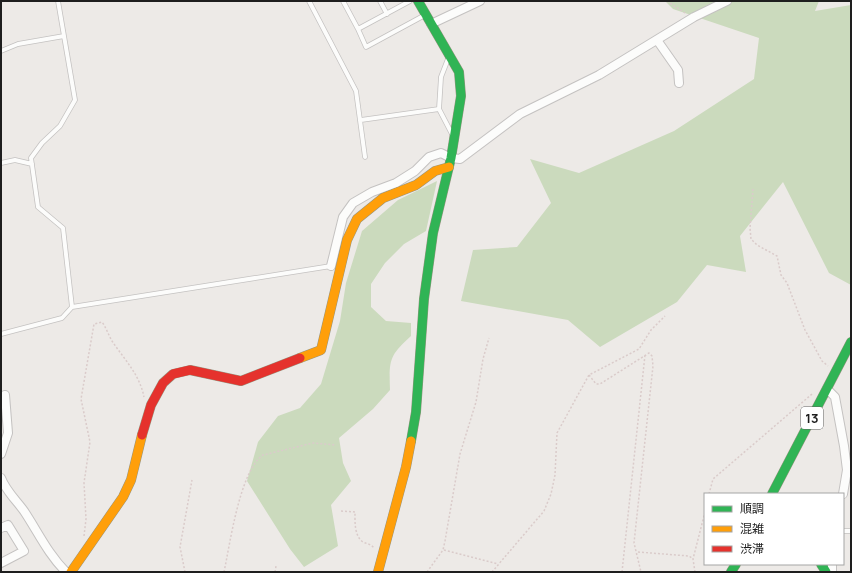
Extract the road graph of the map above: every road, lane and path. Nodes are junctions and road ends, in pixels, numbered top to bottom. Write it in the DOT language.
graph roads {
  1 [pos="58,1"];
  2 [pos="309,1"];
  3 [pos="343,1"];
  4 [pos="380,1"];
  5 [pos="410,1"];
  6 [pos="418,1"];
  7 [pos="480,1"];
  8 [pos="667,1"];
  9 [pos="727,1"];
  10 [pos="386,14"];
  11 [pos="426,14"];
  12 [pos="694,17"];
  13 [pos="431,24"];
  14 [pos="358,29"];
  15 [pos="64,36"];
  16 [pos="657,40"];
  17 [pos="1,51"];
  18 [pos="451,55"];
  19 [pos="679,83"];
  20 [pos="439,108"];
  21 [pos="361,120"];
  22 [pos="454,136"];
  23 [pos="365,157"];
  24 [pos="450,162"];
  25 [pos="1,163"];
  26 [pos="32,164"];
  27 [pos="754,189"];
  28 [pos="331,266"];
  29 [pos="72,307"];
  30 [pos="665,316"];
  31 [pos="1,334"];
  32 [pos="489,338"];
  33 [pos="851,342"];
  34 [pos="645,356"];
  35 [pos="835,372"];
  36 [pos="589,375"];
  37 [pos="825,391"];
  38 [pos="5,395"];
  39 [pos="149,411"];
  40 [pos="336,445"];
  41 [pos="1,454"];
  42 [pos="1,478"];
  43 [pos="192,480"];
  44 [pos="709,493"];
  45 [pos="773,493"];
  46 [pos="843,493"];
  47 [pos="341,511"];
  48 [pos="704,516"];
  49 [pos="1,528"];
  50 [pos="87,547"];
  51 [pos="443,550"];
  52 [pos="638,552"];
  53 [pos="382,557"];
  54 [pos="693,559"];
  55 [pos="1,563"];
  56 [pos="498,564"];
  57 [pos="276,566"];
  58 [pos="66,572"];
  59 [pos="71,572"];
  60 [pos="185,572"];
  61 [pos="224,572"];
  62 [pos="275,572"];
  63 [pos="378,572"];
  64 [pos="427,572"];
  65 [pos="492,572"];
  66 [pos="622,572"];
  67 [pos="641,572"];
  68 [pos="695,572"];
  1 -- 15 [label="lane"];
  2 -- 21 [label="lane"];
  3 -- 14 [label="lane"];
  4 -- 10 [label="lane"];
  5 -- 10 [label="lane"];
  6 -- 11 [label="street"];
  7 -- 13 [label="street"];
  8 -- 12 [label="path"];
  9 -- 12 [label="street"];
  10 -- 14 [label="lane"];
  11 -- 13 [label="street"];
  11 -- 14 [label="lane"];
  12 -- 16 [label="street"];
  13 -- 18 [label="street"];
  15 -- 17 [label="lane"];
  15 -- 26 [label="lane"];
  16 -- 19 [label="street"];
  16 -- 24 [label="street"];
  18 -- 20 [label="lane"];
  18 -- 22 [label="street"];
  20 -- 21 [label="lane"];
  20 -- 22 [label="lane"];
  21 -- 23 [label="lane"];
  22 -- 24 [label="street"];
  24 -- 28 [label="street"];
  24 -- 39 [label="street"];
  24 -- 53 [label="street"];
  25 -- 26 [label="lane"];
  26 -- 29 [label="lane"];
  27 -- 35 [label="path"];
  28 -- 29 [label="lane"];
  29 -- 31 [label="lane"];
  30 -- 36 [label="path"];
  32 -- 51 [label="path"];
  33 -- 35 [label="street, 13"];
  34 -- 36 [label="path"];
  34 -- 52 [label="path"];
  34 -- 66 [label="path"];
  35 -- 37 [label="street, 13"];
  36 -- 56 [label="path"];
  37 -- 44 [label="path"];
  37 -- 45 [label="street, 13"];
  37 -- 46 [label="street"];
  38 -- 41 [label="street"];
  39 -- 50 [label="street"];
  39 -- 50 [label="path"];
  40 -- 61 [label="path"];
  42 -- 58 [label="street"];
  43 -- 60 [label="path"];
  47 -- 53 [label="path"];
  48 -- 54 [label="path"];
  49 -- 55 [label="street"];
  50 -- 59 [label="street"];
  51 -- 56 [label="path"];
  51 -- 64 [label="path"];
  52 -- 54 [label="path"];
  52 -- 67 [label="path"];
  53 -- 63 [label="street"];
  54 -- 68 [label="path"];
  56 -- 65 [label="path"];
  57 -- 62 [label="path"];
}
